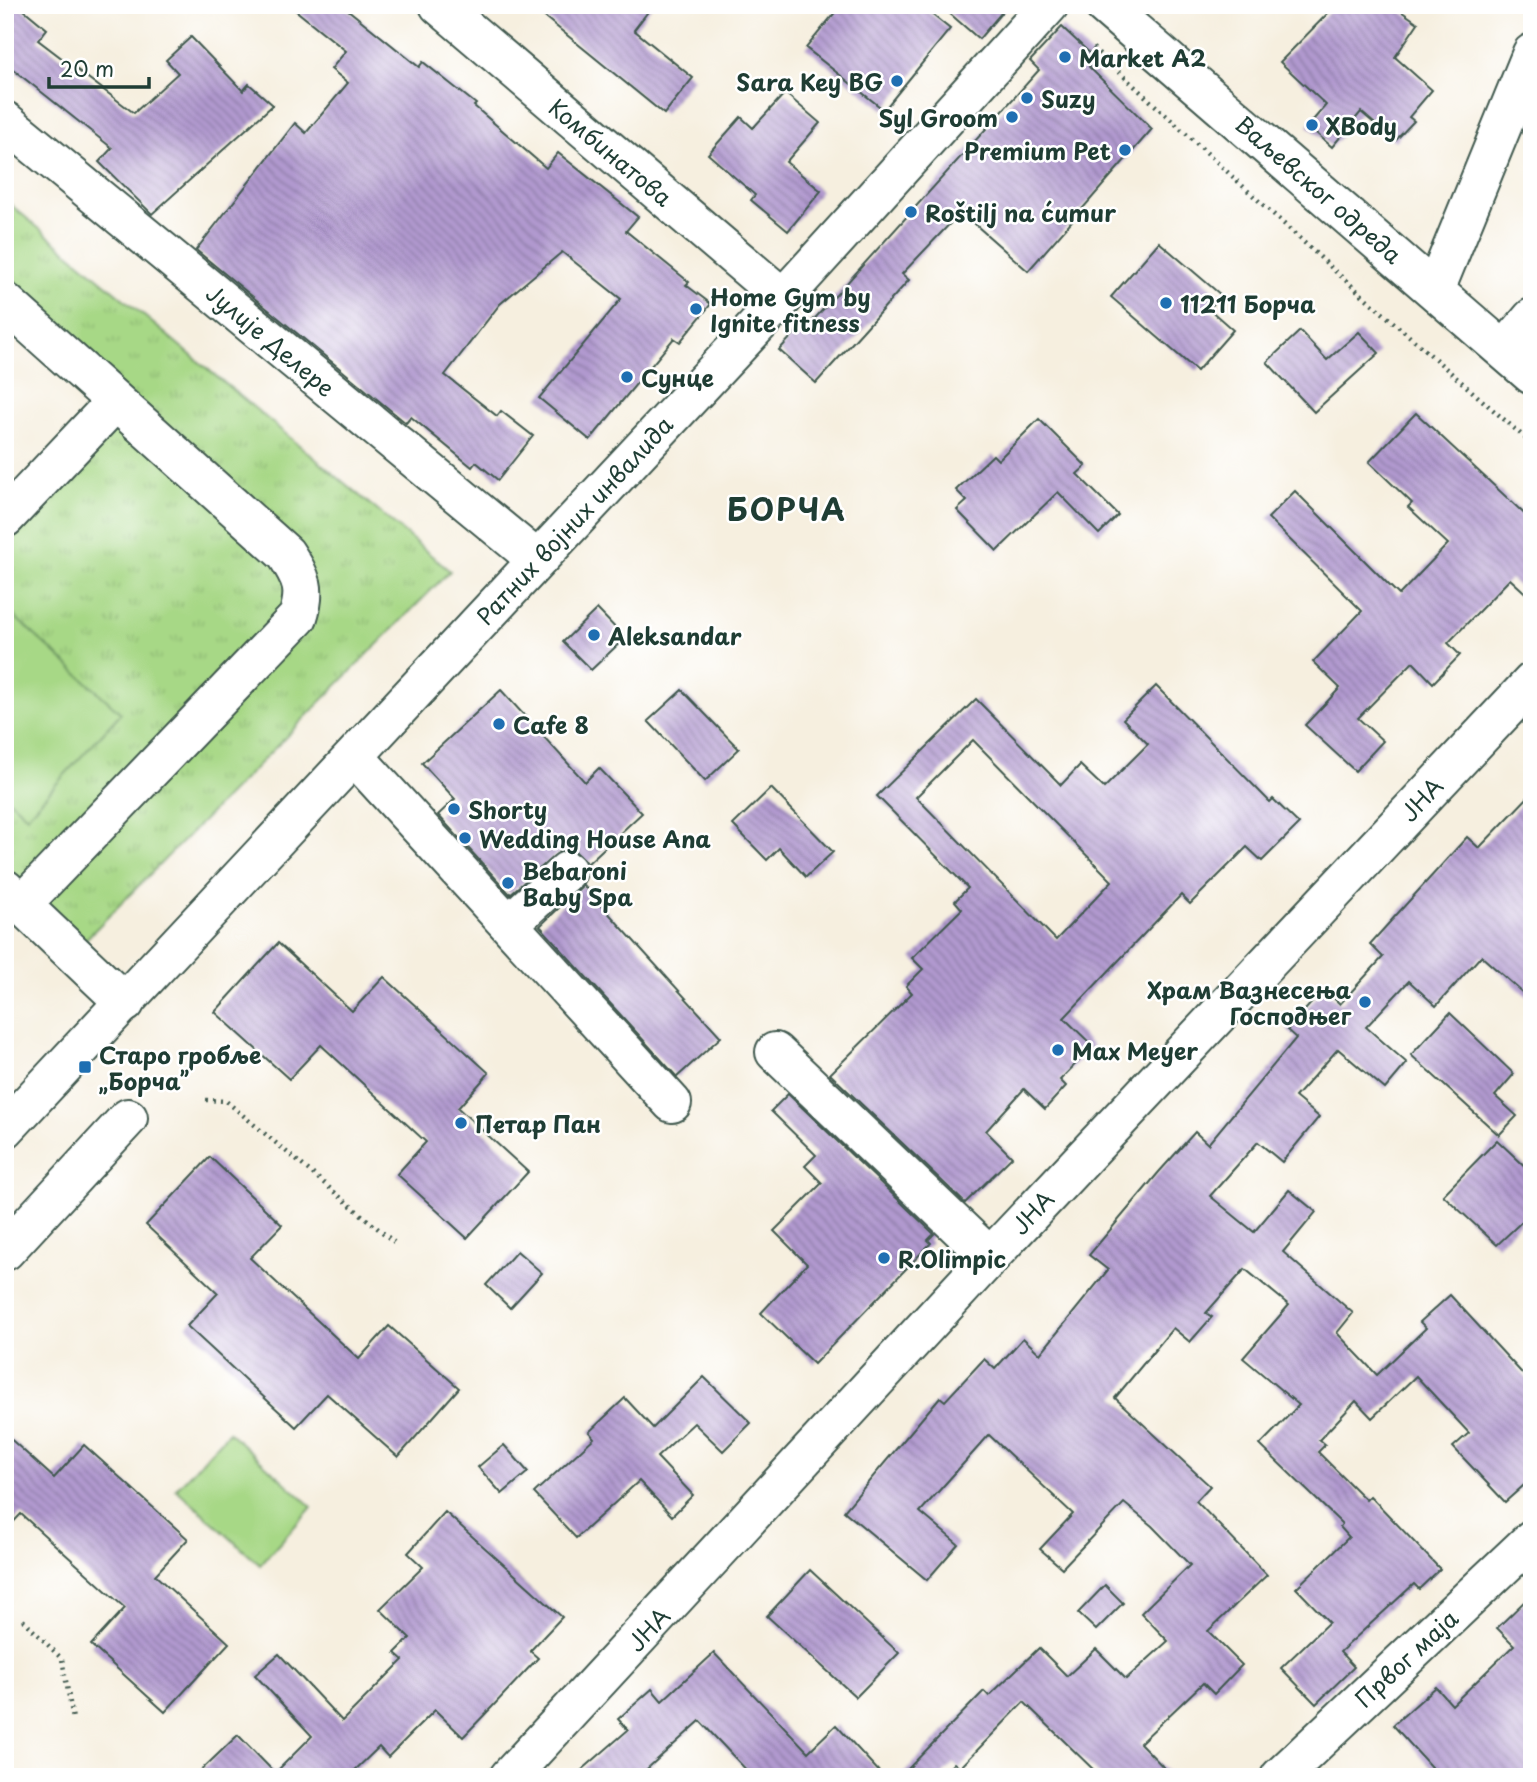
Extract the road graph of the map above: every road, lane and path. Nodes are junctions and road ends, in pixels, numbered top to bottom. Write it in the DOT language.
graph roads {
  1 [pos="439,5"];
  2 [pos="1049,5"];
  3 [pos="1104,5"];
  4 [pos="1089,44"];
  5 [pos="1532,53"];
  6 [pos="5,121"];
  7 [pos="1434,289"];
  8 [pos="783,298"];
  9 [pos="5,302"];
  10 [pos="1532,317"];
  11 [pos="1518,362"];
  12 [pos="115,402"];
  13 [pos="1532,444"];
  14 [pos="5,518"];
  15 [pos="537,559"];
  16 [pos="1532,682"];
  17 [pos="355,757"];
  18 [pos="567,871"];
  19 [pos="14,897"];
  20 [pos="509,924"];
  21 [pos="125,1003"];
  22 [pos="775,1052"];
  23 [pos="206,1100"];
  24 [pos="672,1103"];
  25 [pos="128,1118"];
  26 [pos="5,1129"];
  27 [pos="394,1242"];
  28 [pos="5,1251"];
  29 [pos="990,1257"];
  30 [pos="1532,1539"];
  31 [pos="23,1620"];
  32 [pos="73,1719"];
  33 [pos="509,1777"];
  34 [pos="1280,1777"];
  1 -- 8 [label="street, Комбинатова"];
  2 -- 8 [label="street, Ратних војних инвалида"];
  3 -- 7 [label="street, Ваљевског одреда"];
  4 -- 13 [label="path"];
  5 -- 7 [label="street"];
  6 -- 15 [label="street, Јулије Делере"];
  7 -- 11 [label="street, Ваљевског одреда"];
  8 -- 15 [label="street, Ратних војних инвалида"];
  9 -- 12 [label="street"];
  10 -- 11 [label="street"];
  12 -- 14 [label="street"];
  12 -- 19 [label="street"];
  15 -- 17 [label="street, Ратних војних инвалида"];
  16 -- 29 [label="street, ЈНА"];
  17 -- 20 [label="street"];
  17 -- 21 [label="street, Ратних војних инвалида"];
  18 -- 20 [label="street"];
  19 -- 21 [label="street"];
  20 -- 24 [label="street"];
  21 -- 26 [label="street, Ратних војних инвалида"];
  22 -- 29 [label="street"];
  23 -- 27 [label="path"];
  25 -- 28 [label="street"];
  29 -- 33 [label="street, ЈНА"];
  30 -- 34 [label="street, Првог маја"];
  31 -- 32 [label="path"];
}
